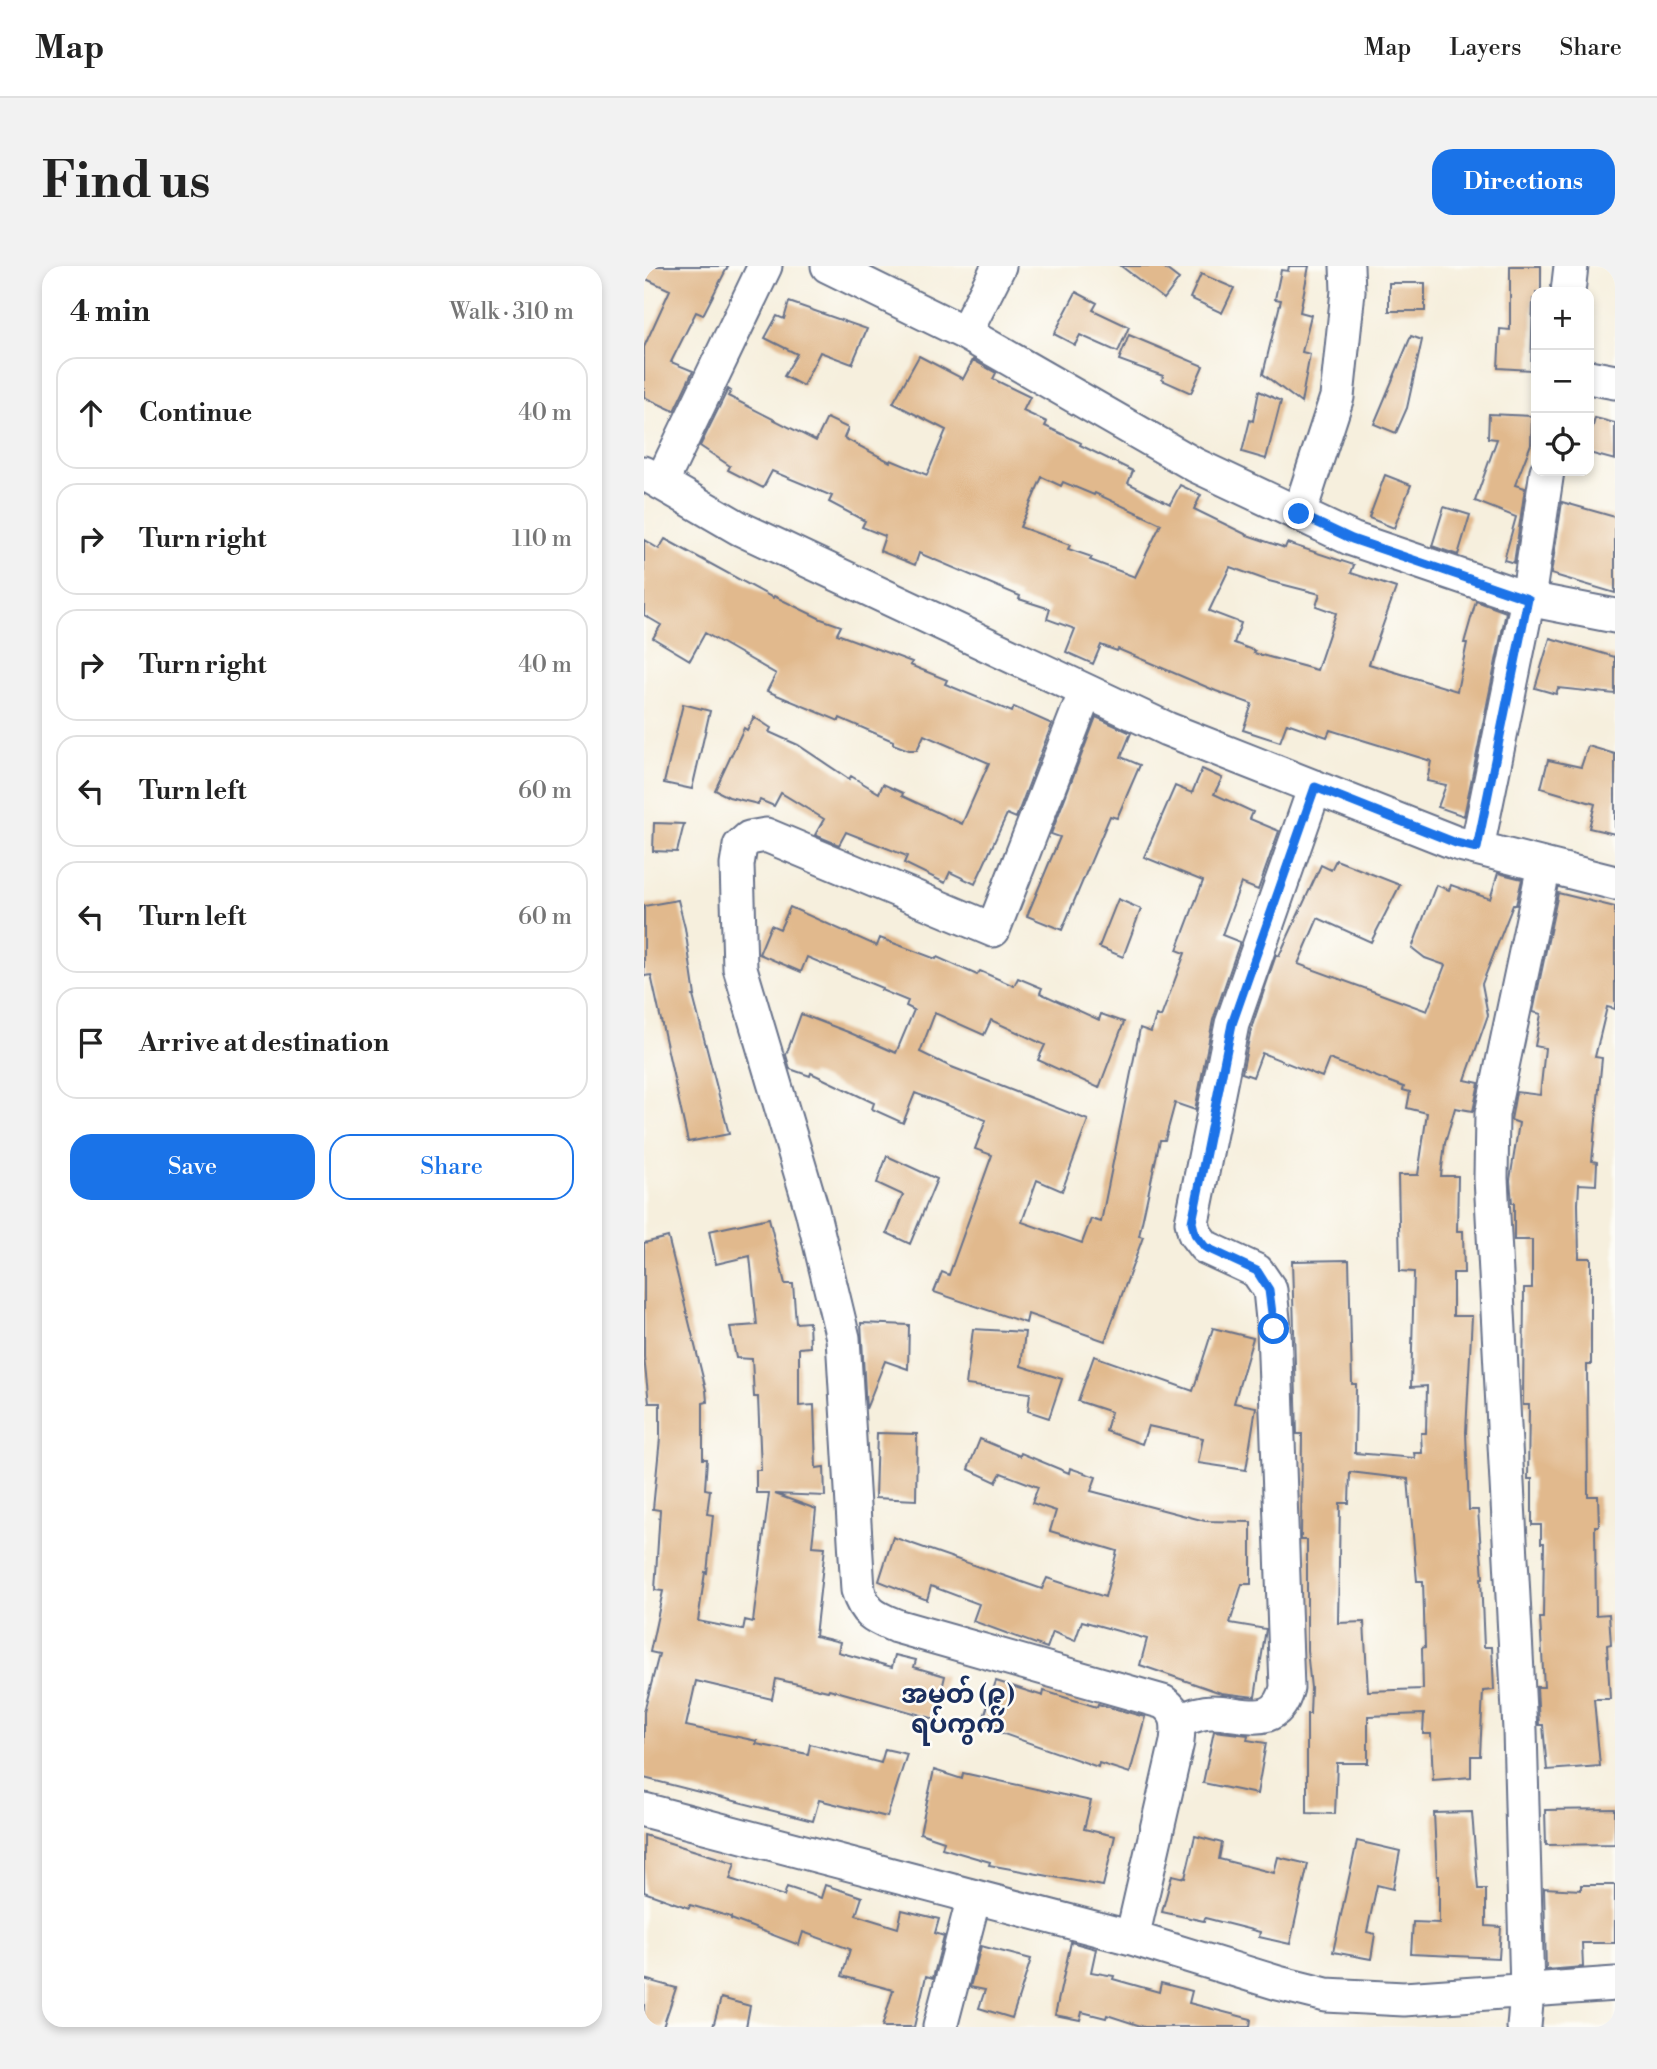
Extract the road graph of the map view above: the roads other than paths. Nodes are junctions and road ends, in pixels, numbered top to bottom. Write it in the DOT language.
graph roads {
  1 [pos="765,266"];
  2 [pos="828,266"];
  3 [pos="999,266"];
  4 [pos="1348,266"];
  5 [pos="1571,266"];
  6 [pos="1569,287"];
  7 [pos="965,333"];
  8 [pos="1594,378"];
  9 [pos="1615,382"];
  10 [pos="1546,476"];
  11 [pos="653,478"];
  12 [pos="1299,514"];
  13 [pos="1528,599"];
  14 [pos="1615,616"];
  15 [pos="1086,691"];
  16 [pos="1315,787"];
  17 [pos="1477,848"];
  18 [pos="1544,866"];
  19 [pos="1615,883"];
  20 [pos="1179,1721"];
  21 [pos="644,1810"];
  22 [pos="974,1897"];
  23 [pos="1132,1938"];
  24 [pos="1615,1984"];
  25 [pos="1527,1991"];
  26 [pos="940,2027"];
  27 [pos="1524,2027"];
  1 -- 11 [label="street"];
  2 -- 7 [label="street"];
  3 -- 7 [label="street"];
  4 -- 12 [label="street"];
  5 -- 6 [label="street"];
  7 -- 12 [label="street"];
  8 -- 9 [label="street"];
  10 -- 13 [label="street"];
  11 -- 15 [label="street"];
  12 -- 13 [label="street"];
  13 -- 14 [label="street"];
  13 -- 17 [label="street"];
  15 -- 16 [label="street"];
  15 -- 20 [label="street"];
  16 -- 17 [label="street"];
  16 -- 20 [label="street"];
  17 -- 18 [label="street"];
  18 -- 19 [label="street"];
  18 -- 25 [label="street"];
  20 -- 23 [label="street"];
  21 -- 22 [label="street"];
  22 -- 23 [label="street"];
  22 -- 26 [label="street"];
  23 -- 25 [label="street"];
  24 -- 25 [label="street"];
  25 -- 27 [label="street"];
}
